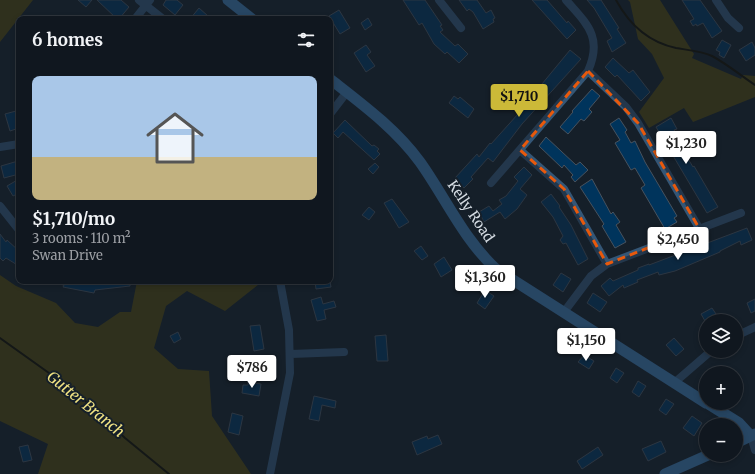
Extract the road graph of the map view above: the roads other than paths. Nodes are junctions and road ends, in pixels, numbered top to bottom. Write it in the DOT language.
graph roads {
  1 [pos="139,0"];
  2 [pos="228,0"];
  3 [pos="439,0"];
  4 [pos="566,0"];
  5 [pos="716,0"];
  6 [pos="148,3"];
  7 [pos="137,16"];
  8 [pos="160,16"];
  9 [pos="248,16"];
  10 [pos="461,28"];
  11 [pos="739,28"];
  12 [pos="588,71"];
  13 [pos="333,81"];
  14 [pos="347,92"];
  15 [pos="333,110"];
  16 [pos="16,144"];
  17 [pos="0,147"];
  18 [pos="520,150"];
  19 [pos="491,183"];
  20 [pos="0,206"];
  21 [pos="741,213"];
  22 [pos="16,226"];
  23 [pos="699,228"];
  24 [pos="607,264"];
  25 [pos="280,284"];
  26 [pos="564,312"];
  27 [pos="755,327"];
  28 [pos="743,333"];
  29 [pos="344,352"];
  30 [pos="291,354"];
  31 [pos="703,358"];
  32 [pos="674,383"];
  33 [pos="699,399"];
  34 [pos="718,410"];
  35 [pos="753,435"];
  36 [pos="743,440"];
  37 [pos="755,450"];
  38 [pos="699,459"];
  39 [pos="270,474"];
  40 [pos="665,474"];
  1 -- 6 [label="street"];
  2 -- 9 [label="street"];
  3 -- 10 [label="street"];
  4 -- 12 [label="street"];
  5 -- 11 [label="street"];
  6 -- 7 [label="street"];
  6 -- 8 [label="street"];
  12 -- 18 [label="street"];
  12 -- 23 [label="street"];
  13 -- 14 [label="street, Kelly Road"];
  14 -- 15 [label="street"];
  14 -- 26 [label="street, Kelly Road"];
  16 -- 17 [label="street"];
  18 -- 19 [label="street"];
  18 -- 24 [label="street"];
  20 -- 22 [label="street"];
  21 -- 23 [label="street"];
  23 -- 24 [label="street"];
  24 -- 26 [label="street"];
  25 -- 30 [label="street"];
  26 -- 32 [label="street, Kelly Road"];
  27 -- 28 [label="street"];
  29 -- 30 [label="street"];
  30 -- 39 [label="street"];
  31 -- 32 [label="street"];
  32 -- 33 [label="street, Kelly Road"];
  34 -- 35 [label="street, Kelly Road"];
  35 -- 36 [label="street"];
  35 -- 37 [label="street"];
  38 -- 40 [label="street"];
}
